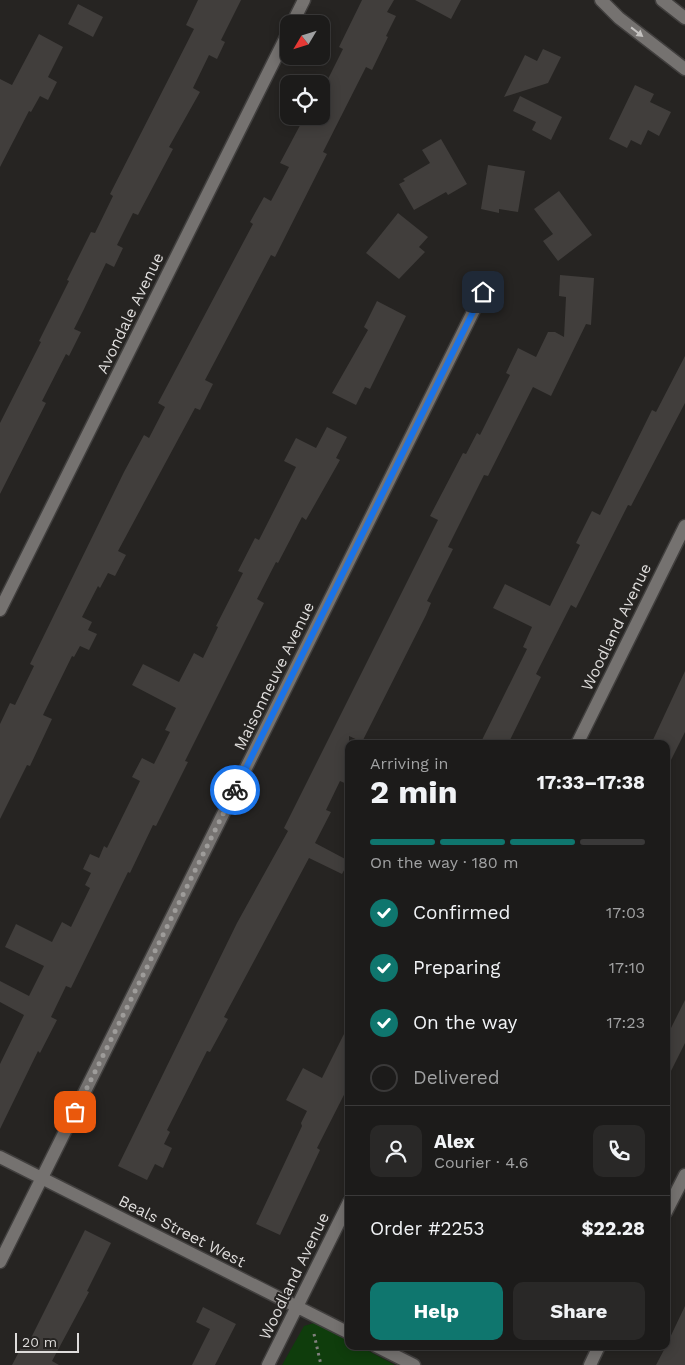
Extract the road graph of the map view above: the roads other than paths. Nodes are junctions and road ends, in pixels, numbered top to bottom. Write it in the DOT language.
graph roads {
  1 [pos="304,0"];
  2 [pos="601,0"];
  3 [pos="662,0"];
  4 [pos="296,15"];
  5 [pos="685,18"];
  6 [pos="280,49"];
  7 [pos="685,69"];
  8 [pos="483,292"];
  9 [pos="685,526"];
  10 [pos="0,610"];
  11 [pos="578,740"];
  12 [pos="0,1157"];
  13 [pos="685,1175"];
  14 [pos="42,1178"];
  15 [pos="670,1204"];
  16 [pos="345,1210"];
  17 [pos="0,1262"];
  18 [pos="296,1307"];
  19 [pos="345,1331"];
  20 [pos="384,1350"];
  21 [pos="597,1350"];
  22 [pos="268,1365"];
  23 [pos="414,1365"];
  24 [pos="590,1365"];
  1 -- 4 [label="street"];
  2 -- 7 [label="street, one-way"];
  3 -- 5 [label="street"];
  6 -- 10 [label="street, Avondale Avenue"];
  8 -- 14 [label="street, Maisonneuve Avenue"];
  9 -- 11 [label="street, Woodland Avenue"];
  12 -- 14 [label="street, Beals Street West"];
  13 -- 15 [label="street"];
  14 -- 17 [label="street, Maisonneuve Avenue"];
  14 -- 18 [label="street, Beals Street West"];
  16 -- 18 [label="street, Woodland Avenue"];
  18 -- 19 [label="street, Beals Street West"];
  18 -- 22 [label="street, Woodland Avenue"];
  20 -- 23 [label="street"];
  21 -- 24 [label="street"];
}
